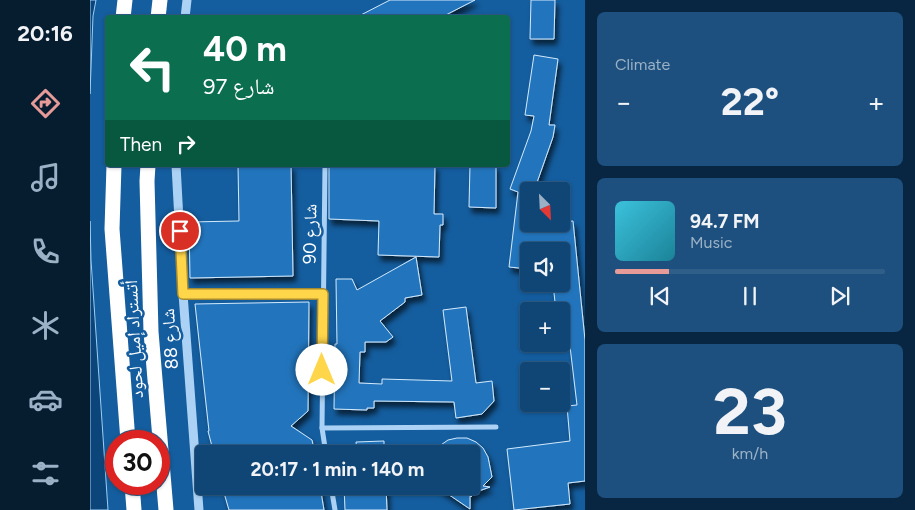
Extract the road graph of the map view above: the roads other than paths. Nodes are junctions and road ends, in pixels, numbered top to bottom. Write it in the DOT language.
graph roads {
  1 [pos="125,0"];
  2 [pos="160,0"];
  3 [pos="187,0"];
  4 [pos="123,15"];
  5 [pos="158,15"];
  6 [pos="185,15"];
  7 [pos="114,167"];
  8 [pos="148,167"];
  9 [pos="176,167"];
  10 [pos="324,167"];
  11 [pos="183,294"];
  12 [pos="323,294"];
  13 [pos="322,428"];
  14 [pos="496,428"];
  15 [pos="127,430"];
  16 [pos="325,445"];
  17 [pos="133,495"];
  18 [pos="332,495"];
  19 [pos="134,510"];
  20 [pos="166,510"];
  21 [pos="199,510"];
  22 [pos="335,510"];
  1 -- 4 [label="highway"];
  2 -- 5 [label="highway"];
  3 -- 6 [label="street"];
  7 -- 15 [label="highway, أتستراد إميل لحود"];
  8 -- 20 [label="highway, أتستراد إميل لحود"];
  9 -- 11 [label="street, شارع 88"];
  10 -- 12 [label="street, شارع 90"];
  11 -- 12 [label="street"];
  11 -- 21 [label="street, شارع 88"];
  12 -- 13 [label="street, شارع 90"];
  13 -- 14 [label="street"];
  13 -- 16 [label="street, شارع 90"];
  17 -- 19 [label="highway"];
  18 -- 22 [label="street"];
}
